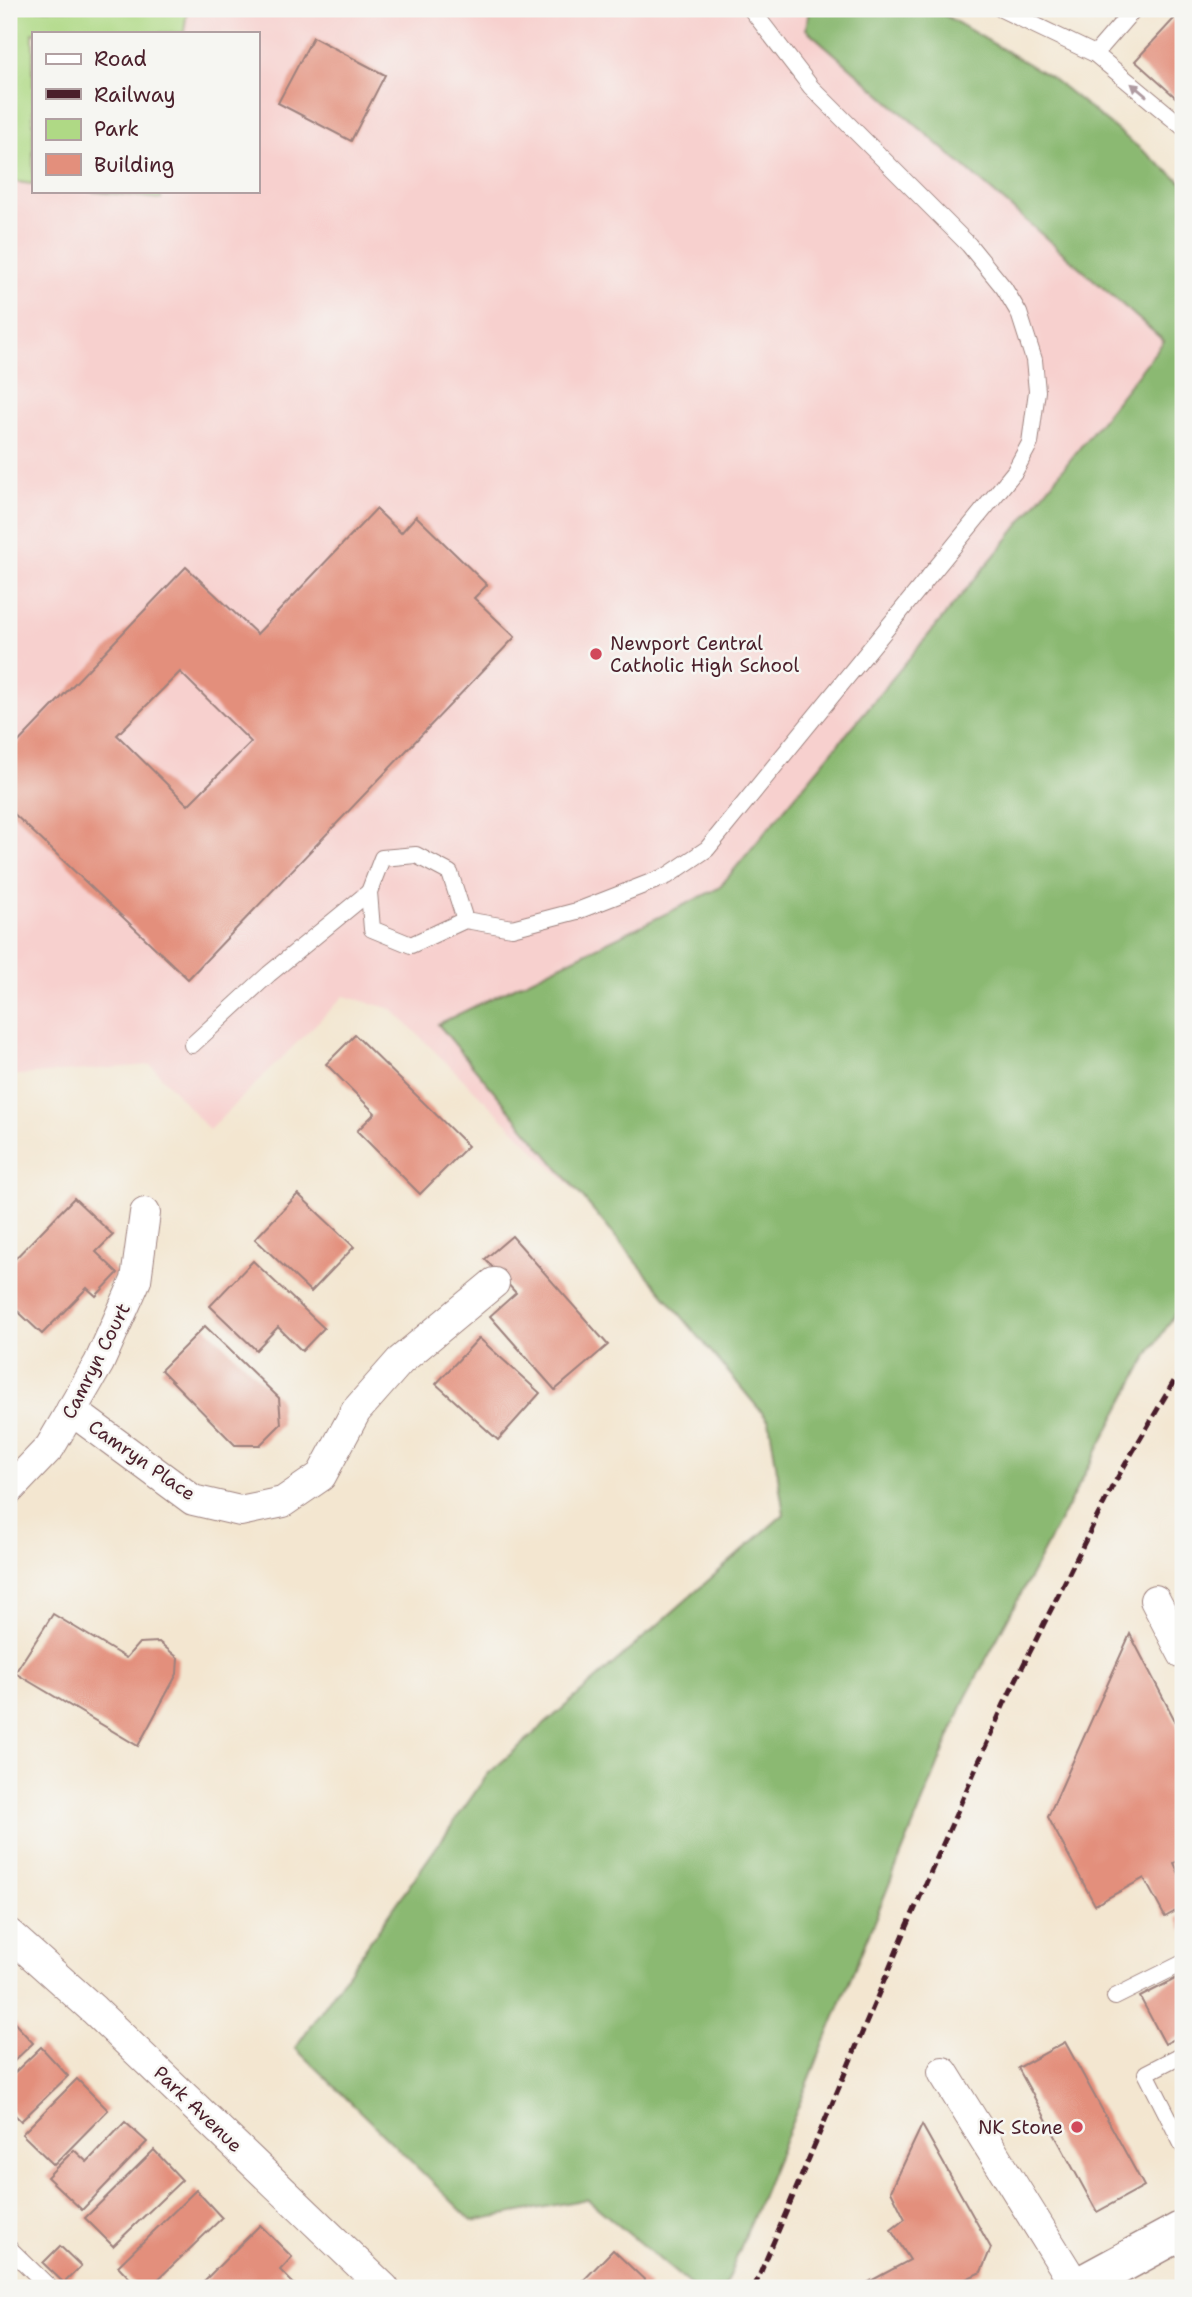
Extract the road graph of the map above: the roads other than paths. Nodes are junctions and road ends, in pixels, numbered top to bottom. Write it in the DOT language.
graph roads {
  1 [pos="751,9"];
  2 [pos="1001,9"];
  3 [pos="1134,9"];
  4 [pos="1095,54"];
  5 [pos="1183,127"];
  6 [pos="369,892"];
  7 [pos="465,920"];
  8 [pos="192,1045"];
  9 [pos="145,1213"];
  10 [pos="494,1283"];
  11 [pos="71,1410"];
  12 [pos="9,1490"];
  13 [pos="1155,1600"];
  14 [pos="1183,1654"];
  15 [pos="9,1934"];
  16 [pos="1183,1963"];
  17 [pos="1115,1997"];
  18 [pos="1183,2054"];
  19 [pos="943,2072"];
  20 [pos="1178,2122"];
  21 [pos="1183,2146"];
  22 [pos="1183,2230"];
  23 [pos="9,2248"];
  24 [pos="50,2288"];
  25 [pos="384,2288"];
  26 [pos="1076,2288"];
  1 -- 7 [label="lane"];
  2 -- 4 [label="lane"];
  3 -- 4 [label="lane"];
  5 -- 4 [label="lane, one-way"];
  6 -- 7 [label="lane"];
  6 -- 7 [label="lane"];
  6 -- 8 [label="lane"];
  9 -- 11 [label="street, Camryn Court"];
  10 -- 11 [label="street, Camryn Place"];
  11 -- 12 [label="street, Camryn Court"];
  13 -- 14 [label="street"];
  15 -- 25 [label="street, Park Avenue"];
  16 -- 17 [label="lane"];
  18 -- 20 [label="lane"];
  19 -- 26 [label="street"];
  20 -- 21 [label="lane"];
  22 -- 26 [label="main road"];
  23 -- 24 [label="lane"];
}
